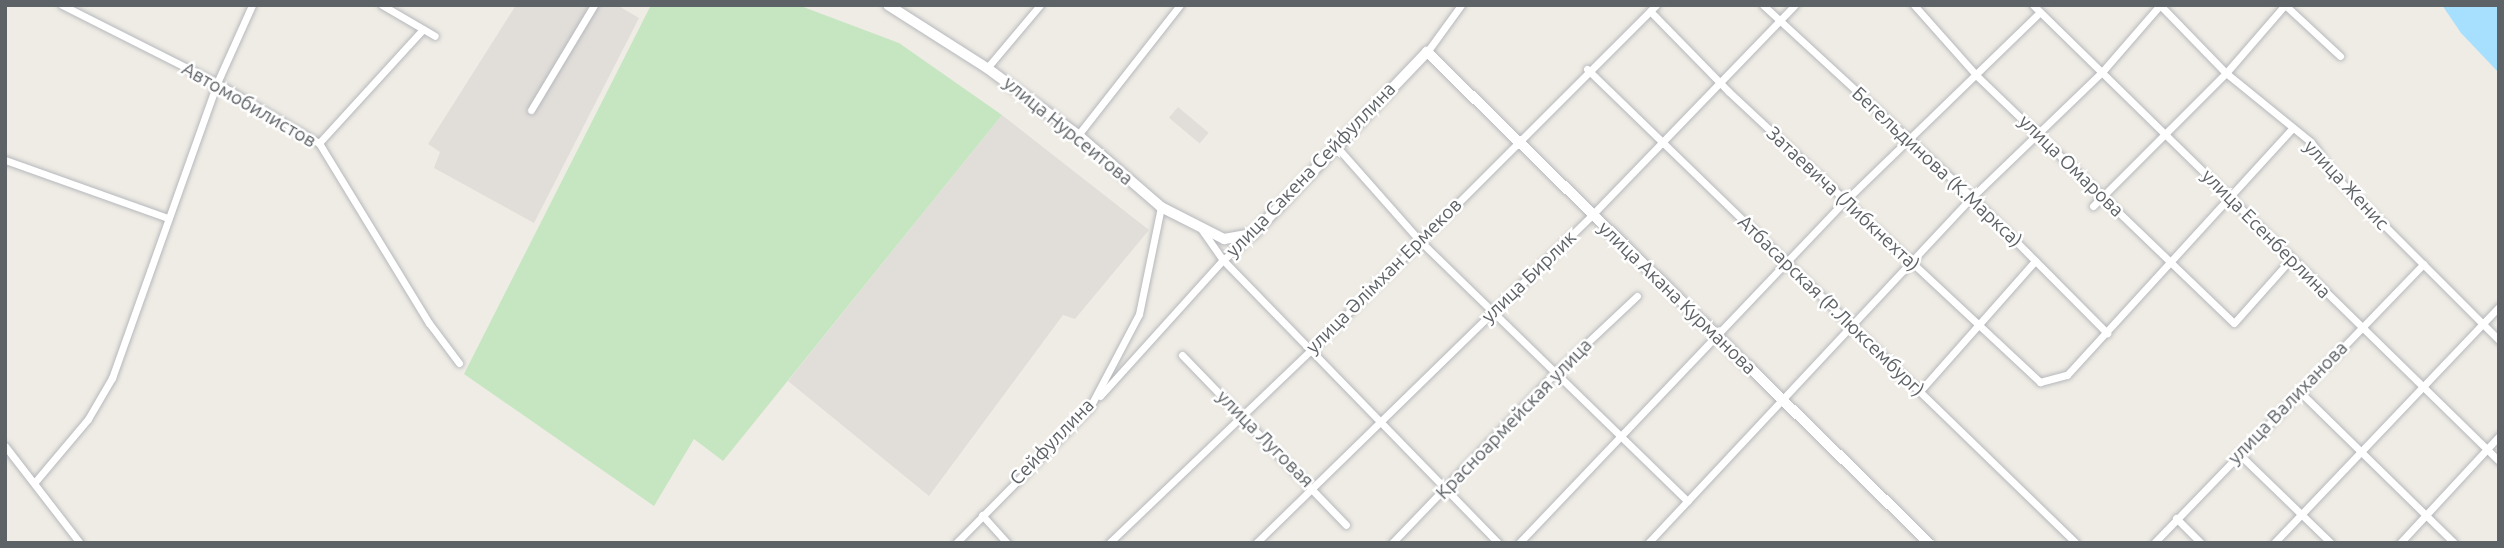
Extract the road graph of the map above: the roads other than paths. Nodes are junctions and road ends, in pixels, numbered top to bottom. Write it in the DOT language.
graph roads {
  1 [pos="62,5"];
  2 [pos="252,5"];
  3 [pos="382,5"];
  4 [pos="404,5"];
  5 [pos="594,5"];
  6 [pos="888,5"];
  7 [pos="1040,5"];
  8 [pos="1180,5"];
  9 [pos="1461,5"];
  10 [pos="1763,5"];
  11 [pos="1796,5"];
  12 [pos="2033,5"];
  13 [pos="2160,5"];
  14 [pos="2285,5"];
  15 [pos="1917,6"];
  16 [pos="1653,8"];
  17 [pos="2040,12"];
  18 [pos="397,14"];
  19 [pos="1780,22"];
  20 [pos="422,29"];
  21 [pos="435,36"];
  22 [pos="1427,52"];
  23 [pos="2340,56"];
  24 [pos="987,68"];
  25 [pos="1587,69"];
  26 [pos="2102,72"];
  27 [pos="2226,73"];
  28 [pos="1977,76"];
  29 [pos="1719,82"];
  30 [pos="217,83"];
  31 [pos="531,110"];
  32 [pos="2291,130"];
  33 [pos="2163,133"];
  34 [pos="1078,135"];
  35 [pos="2039,135"];
  36 [pos="1909,139"];
  37 [pos="1517,140"];
  38 [pos="1660,140"];
  39 [pos="320,143"];
  40 [pos="1336,146"];
  41 [pos="5,160"];
  42 [pos="2102,196"];
  43 [pos="1972,197"];
  44 [pos="2230,197"];
  45 [pos="1846,200"];
  46 [pos="2093,206"];
  47 [pos="1161,207"];
  48 [pos="1592,215"];
  49 [pos="168,218"];
  50 [pos="1202,230"];
  51 [pos="1253,234"];
  52 [pos="1420,241"];
  53 [pos="2292,258"];
  54 [pos="1223,260"];
  55 [pos="2035,261"];
  56 [pos="1786,262"];
  57 [pos="1911,264"];
  58 [pos="2173,264"];
  59 [pos="2423,264"];
  60 [pos="1637,296"];
  61 [pos="2499,307"];
  62 [pos="1493,311"];
  63 [pos="1850,324"];
  64 [pos="2482,324"];
  65 [pos="1979,327"];
  66 [pos="2359,328"];
  67 [pos="2107,333"];
  68 [pos="1716,336"];
  69 [pos="2499,340"];
  70 [pos="1311,350"];
  71 [pos="1182,355"];
  72 [pos="459,363"];
  73 [pos="1556,372"];
  74 [pos="2424,389"];
  75 [pos="1920,391"];
  76 [pos="2299,391"];
  77 [pos="1782,400"];
  78 [pos="1090,407"];
  79 [pos="1239,417"];
  80 [pos="1382,423"];
  81 [pos="1619,433"];
  82 [pos="2499,436"];
  83 [pos="5,446"];
  84 [pos="2486,448"];
  85 [pos="2361,453"];
  86 [pos="2239,454"];
  87 [pos="2499,461"];
  88 [pos="35,482"];
  89 [pos="1313,487"];
  90 [pos="1446,488"];
  91 [pos="1687,501"];
  92 [pos="982,514"];
  93 [pos="2429,514"];
  94 [pos="2300,515"];
  95 [pos="2176,518"];
  96 [pos="1346,526"];
  97 [pos="80,543"];
  98 [pos="956,543"];
  99 [pos="1007,543"];
  100 [pos="1110,543"];
  101 [pos="1256,543"];
  102 [pos="1392,543"];
  103 [pos="1498,543"];
  104 [pos="1519,543"];
  105 [pos="1648,543"];
  106 [pos="1928,543"];
  107 [pos="2076,543"];
  108 [pos="2154,543"];
  109 [pos="2201,543"];
  110 [pos="2274,543"];
  111 [pos="2331,543"];
  112 [pos="2400,543"];
  113 [pos="2454,543"];
  1 -- 30 [label="street, Автомобилистов"];
  2 -- 30 [label="street"];
  3 -- 18 [label="street"];
  4 -- 18 [label="street"];
  5 -- 31 [label="street"];
  6 -- 24 [label="main road, улица Нурсеитова"];
  7 -- 24 [label="street"];
  8 -- 34 [label="street"];
  9 -- 22 [label="street, улица Сакена Сейфуллина"];
  10 -- 19 [label="street, Бегельдинова (К.Маркса)"];
  11 -- 19 [label="street, улица Бирлик"];
  12 -- 17 [label="street, улица Есенберлина"];
  13 -- 26 [label="street"];
  13 -- 27 [label="street, улица Женис"];
  14 -- 23 [label="street"];
  14 -- 27 [label="street"];
  15 -- 28 [label="street, улица Омарова"];
  16 -- 25 [label="street, улица Әлімхан Ермеков"];
  16 -- 29 [label="street, Затаевича (Либкнехта)"];
  17 -- 26 [label="street, улица Есенберлина"];
  17 -- 28 [label="street"];
  18 -- 20 [label="street"];
  19 -- 29 [label="street, улица Бирлик"];
  19 -- 36 [label="street, Бегельдинова (К.Маркса)"];
  20 -- 21 [label="street"];
  20 -- 39 [label="street"];
  22 -- 37 [label="main road, улица Акана Курманова"];
  22 -- 40 [label="main road, улица Сакена Сейфуллина"];
  24 -- 34 [label="main road, улица Нурсеитова"];
  25 -- 37 [label="street, улица Әлімхан Ермеков"];
  25 -- 38 [label="street, Атбасарская (Р.Люксембург)"];
  26 -- 33 [label="street, улица Есенберлина"];
  26 -- 35 [label="street"];
  27 -- 32 [label="street, улица Женис"];
  27 -- 33 [label="street"];
  28 -- 35 [label="street, улица Омарова"];
  28 -- 36 [label="street"];
  29 -- 38 [label="street, улица Бирлик"];
  29 -- 45 [label="street, Затаевича (Либкнехта)"];
  30 -- 39 [label="street, Автомобилистов"];
  30 -- 49 [label="street"];
  32 -- 44 [label="street"];
  32 -- 59 [label="street, улица Женис"];
  33 -- 42 [label="street"];
  33 -- 44 [label="street, улица Есенберлина"];
  34 -- 47 [label="main road, улица Нурсеитова"];
  35 -- 42 [label="street, улица Омарова"];
  35 -- 43 [label="street"];
  36 -- 43 [label="street, Бегельдинова (К.Маркса)"];
  36 -- 45 [label="street"];
  37 -- 48 [label="main road, улица Акана Курманова"];
  37 -- 52 [label="street, улица Әлімхан Ермеков"];
  38 -- 48 [label="street, улица Бирлик"];
  38 -- 56 [label="street, Атбасарская (Р.Люксембург)"];
  39 -- 72 [label="street, Автомобилистов"];
  40 -- 51 [label="main road, улица Сакена Сейфуллина"];
  40 -- 52 [label="street"];
  41 -- 49 [label="street"];
  42 -- 46 [label="street"];
  42 -- 58 [label="street, улица Омарова"];
  43 -- 55 [label="street, Бегельдинова (К.Маркса)"];
  43 -- 57 [label="street"];
  44 -- 53 [label="street, улица Есенберлина"];
  44 -- 58 [label="street"];
  45 -- 56 [label="street"];
  45 -- 57 [label="street, Затаевича (Либкнехта)"];
  47 -- 50 [label="main road, улица Нурсеитова"];
  47 -- 78 [label="street, Сейфуллина"];
  48 -- 62 [label="street, улица Бирлик"];
  48 -- 68 [label="main road, улица Акана Курманова"];
  49 -- 88 [label="street"];
  50 -- 51 [label="main road, улица Нурсеитова"];
  50 -- 54 [label="street"];
  51 -- 54 [label="street, улица Сакена Сейфуллина"];
  52 -- 62 [label="street"];
  52 -- 70 [label="street, улица Әлімхан Ермеков"];
  53 -- 58 [label="street, улица Омарова"];
  53 -- 66 [label="street, улица Есенберлина"];
  54 -- 70 [label="street"];
  54 -- 78 [label="street, улица Сакена Сейфуллина"];
  55 -- 65 [label="street"];
  55 -- 67 [label="street, Бегельдинова (К.Маркса)"];
  56 -- 63 [label="street, Атбасарская (Р.Люксембург)"];
  56 -- 68 [label="street"];
  57 -- 63 [label="street"];
  57 -- 65 [label="street, Затаевича (Либкнехта)"];
  58 -- 67 [label="street"];
  59 -- 64 [label="street, улица Женис"];
  59 -- 66 [label="street, улица Валиханова"];
  60 -- 73 [label="street, Красноармейская улица"];
  61 -- 64 [label="street"];
  62 -- 73 [label="street"];
  62 -- 80 [label="street, улица Бирлик"];
  63 -- 75 [label="street, Атбасарская (Р.Люксембург)"];
  63 -- 77 [label="street"];
  64 -- 69 [label="street, улица Женис"];
  64 -- 74 [label="street"];
  65 -- 67 [label="street, Затаевича (Либкнехта)"];
  65 -- 75 [label="street"];
  66 -- 74 [label="street, улица Есенберлина"];
  66 -- 76 [label="street, улица Валиханова"];
  68 -- 77 [label="main road, улица Акана Курманова"];
  68 -- 81 [label="street"];
  70 -- 79 [label="street, улица Әлімхан Ермеков"];
  70 -- 80 [label="street"];
  71 -- 79 [label="street, улица Луговая"];
  73 -- 81 [label="street"];
  73 -- 90 [label="street, Красноармейская улица"];
  74 -- 84 [label="street, улица Есенберлина"];
  74 -- 85 [label="street"];
  75 -- 107 [label="street, Атбасарская (Р.Люксембург)"];
  76 -- 85 [label="street"];
  76 -- 86 [label="street, улица Валиханова"];
  77 -- 91 [label="street"];
  77 -- 106 [label="main road, улица Акана Курманова"];
  78 -- 92 [label="street, Сейфуллина"];
  79 -- 89 [label="street, улица Луговая"];
  79 -- 100 [label="street, улица Әлімхан Ермеков"];
  80 -- 89 [label="street, улица Бирлик"];
  80 -- 90 [label="street"];
  81 -- 91 [label="street"];
  81 -- 104 [label="street"];
  82 -- 84 [label="street"];
  83 -- 88 [label="street"];
  84 -- 87 [label="street, улица Есенберлина"];
  84 -- 93 [label="street"];
  85 -- 93 [label="street"];
  85 -- 94 [label="street"];
  86 -- 94 [label="street"];
  86 -- 95 [label="street, улица Валиханова"];
  88 -- 97 [label="street"];
  89 -- 96 [label="street, улица Луговая"];
  89 -- 101 [label="street, улица Бирлик"];
  90 -- 102 [label="street, Красноармейская улица"];
  90 -- 103 [label="street"];
  91 -- 105 [label="street"];
  92 -- 98 [label="street, Сейфуллина"];
  92 -- 99 [label="street"];
  93 -- 112 [label="street"];
  93 -- 113 [label="street"];
  94 -- 110 [label="street"];
  94 -- 111 [label="street"];
  95 -- 108 [label="street, улица Валиханова"];
  95 -- 109 [label="street"];
}
